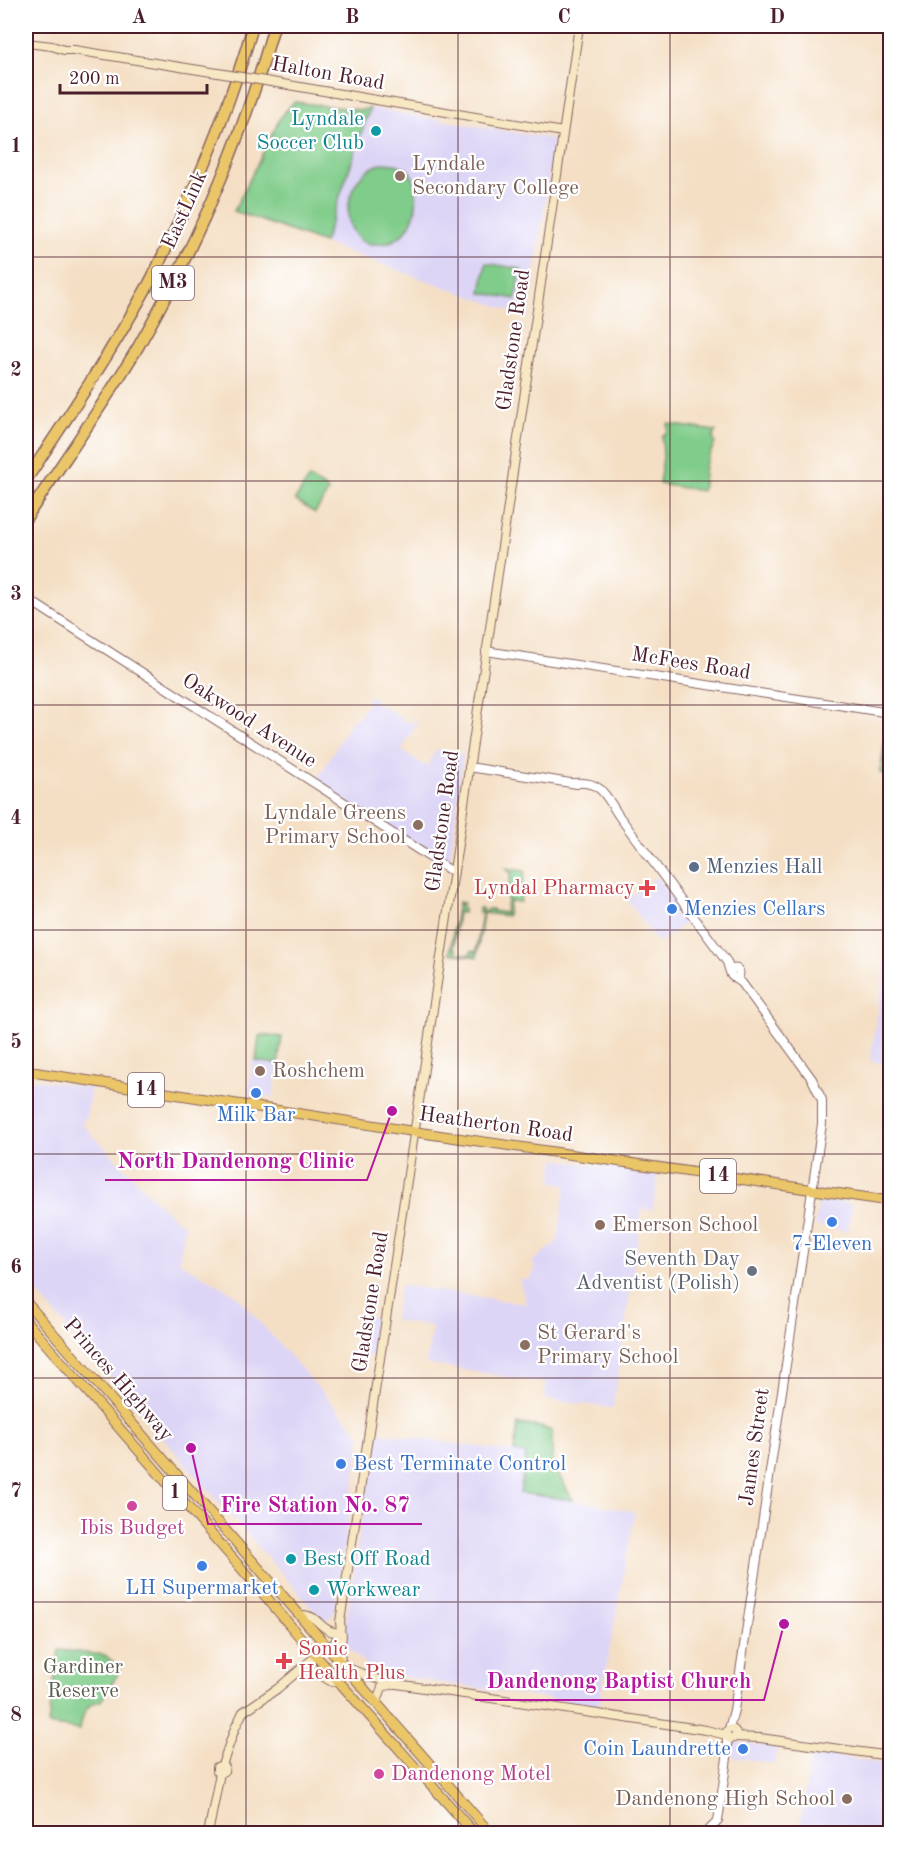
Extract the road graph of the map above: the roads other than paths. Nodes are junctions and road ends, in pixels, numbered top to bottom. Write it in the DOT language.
graph roads {
  1 [pos="253,26"];
  2 [pos="274,26"];
  3 [pos="579,26"];
  4 [pos="26,44"];
  5 [pos="563,132"];
  6 [pos="26,480"];
  7 [pos="26,518"];
  8 [pos="26,598"];
  9 [pos="486,651"];
  10 [pos="891,712"];
  11 [pos="469,767"];
  12 [pos="454,871"];
  13 [pos="26,1071"];
  14 [pos="415,1131"];
  15 [pos="812,1190"];
  16 [pos="891,1201"];
  17 [pos="26,1302"];
  18 [pos="26,1321"];
  19 [pos="300,1615"];
  20 [pos="338,1627"];
  21 [pos="327,1646"];
  22 [pos="316,1656"];
  23 [pos="308,1664"];
  24 [pos="344,1665"];
  25 [pos="334,1680"];
  26 [pos="397,1683"];
  27 [pos="377,1702"];
  28 [pos="731,1734"];
  29 [pos="891,1756"];
  30 [pos="208,1833"];
  31 [pos="475,1833"];
  32 [pos="491,1833"];
  33 [pos="705,1833"];
  1 -- 6 [label="highway, EastLink / M3"];
  2 -- 7 [label="highway, EastLink / M3"];
  3 -- 5 [label="main road, Gladstone Road"];
  4 -- 5 [label="main road, Halton Road, bridge"];
  5 -- 9 [label="main road, Gladstone Road"];
  8 -- 12 [label="street, Oakwood Avenue"];
  9 -- 10 [label="street, McFees Road"];
  9 -- 11 [label="main road, Gladstone Road"];
  11 -- 12 [label="main road, Gladstone Road"];
  11 -- 15 [label="street, James Street"];
  12 -- 14 [label="main road, Gladstone Road"];
  13 -- 14 [label="main road, Heatherton Road / 14"];
  14 -- 15 [label="main road, Heatherton Road / 14"];
  14 -- 20 [label="main road, Gladstone Road"];
  15 -- 16 [label="main road, Heatherton Road / 14"];
  15 -- 28 [label="street, James Street"];
  17 -- 19 [label="main road, Princes Highway / 1"];
  18 -- 22 [label="main road, Princes Highway / 1"];
  19 -- 20 [label="main road"];
  19 -- 21 [label="main road, Princes Highway / 1"];
  20 -- 21 [label="main road, Gladstone Road"];
  20 -- 24 [label="main road"];
  21 -- 22 [label="main road"];
  21 -- 24 [label="main road, Princes Highway / 1"];
  22 -- 23 [label="main road"];
  22 -- 25 [label="main road, Princes Highway / 1"];
  23 -- 25 [label="main road"];
  23 -- 30 [label="main road"];
  24 -- 26 [label="main road"];
  24 -- 27 [label="main road, Princes Highway / 1"];
  25 -- 31 [label="main road, Princes Highway / 1"];
  26 -- 27 [label="main road"];
  26 -- 28 [label="main road"];
  27 -- 32 [label="main road, Princes Highway / 1"];
  28 -- 29 [label="main road"];
  28 -- 33 [label="street, James Street"];
}
